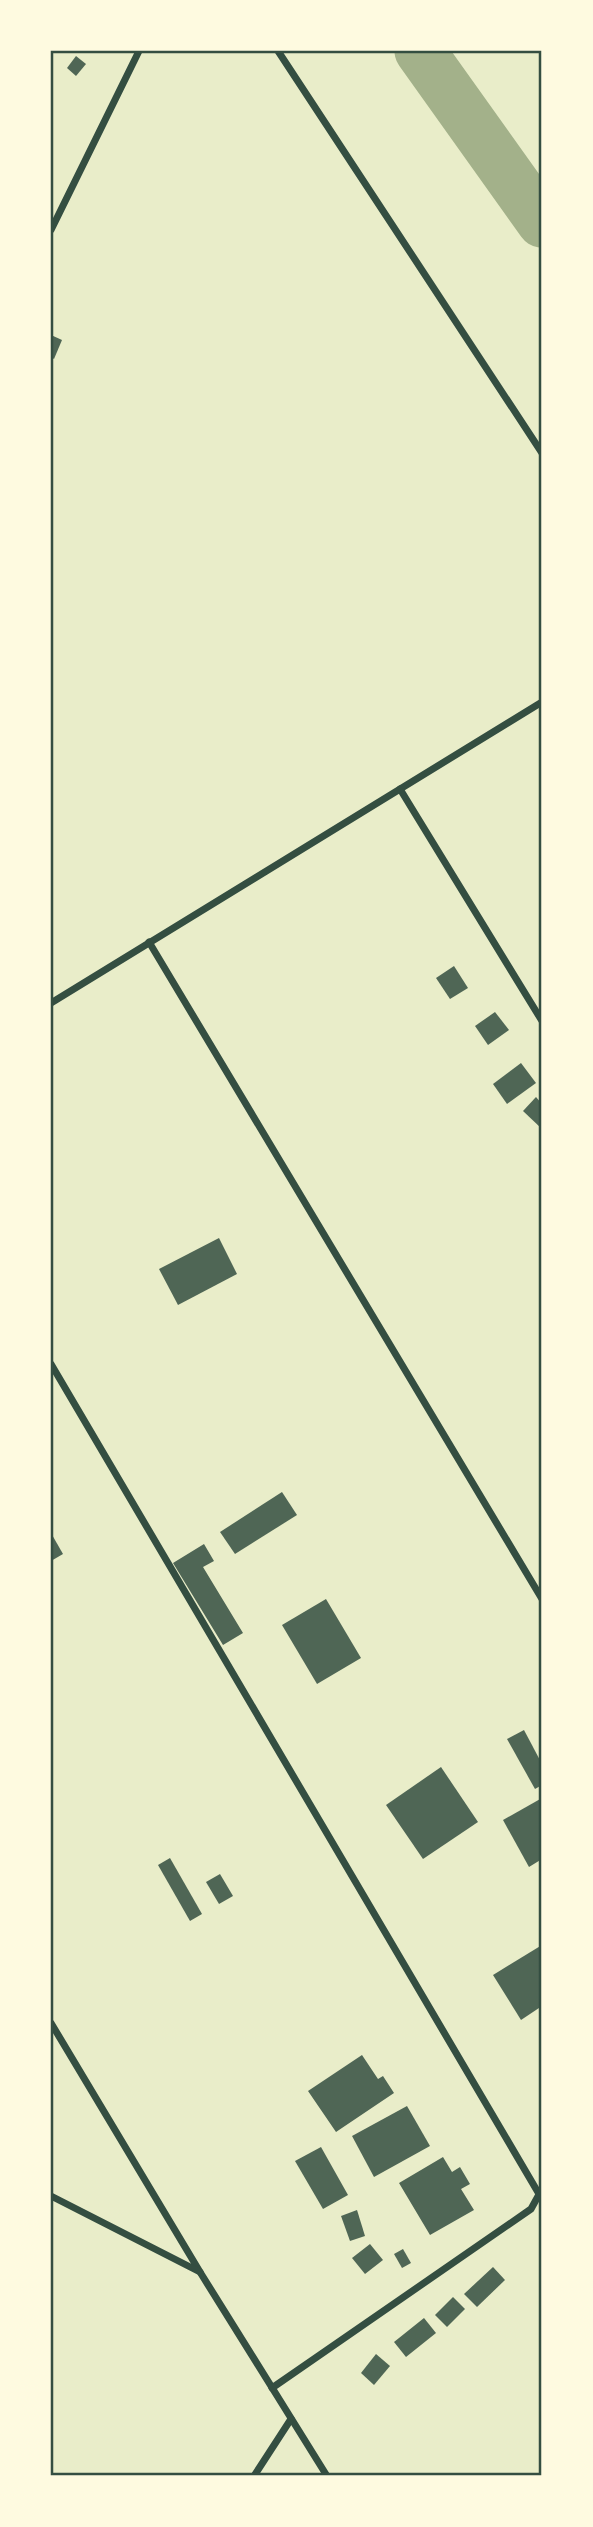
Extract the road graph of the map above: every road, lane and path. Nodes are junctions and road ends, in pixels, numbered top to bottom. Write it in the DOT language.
graph roads {
  1 [pos="139,51"];
  2 [pos="278,51"];
  3 [pos="51,230"];
  4 [pos="542,453"];
  5 [pos="542,702"];
  6 [pos="400,789"];
  7 [pos="149,942"];
  8 [pos="51,1003"];
  9 [pos="542,1021"];
  10 [pos="51,1364"];
  11 [pos="542,1599"];
  12 [pos="51,2023"];
  13 [pos="541,2191"];
  14 [pos="51,2196"];
  15 [pos="200,2272"];
  16 [pos="272,2388"];
  17 [pos="291,2419"];
  18 [pos="254,2476"];
  19 [pos="327,2476"];
  1 -- 3 [label="street"];
  2 -- 4 [label="street"];
  5 -- 6 [label="street"];
  6 -- 7 [label="street"];
  6 -- 9 [label="street"];
  7 -- 8 [label="street"];
  7 -- 11 [label="street"];
  10 -- 13 [label="street"];
  12 -- 15 [label="street"];
  13 -- 16 [label="street"];
  14 -- 15 [label="street"];
  15 -- 16 [label="street"];
  16 -- 17 [label="street"];
  17 -- 18 [label="street"];
  17 -- 19 [label="street"];
}
